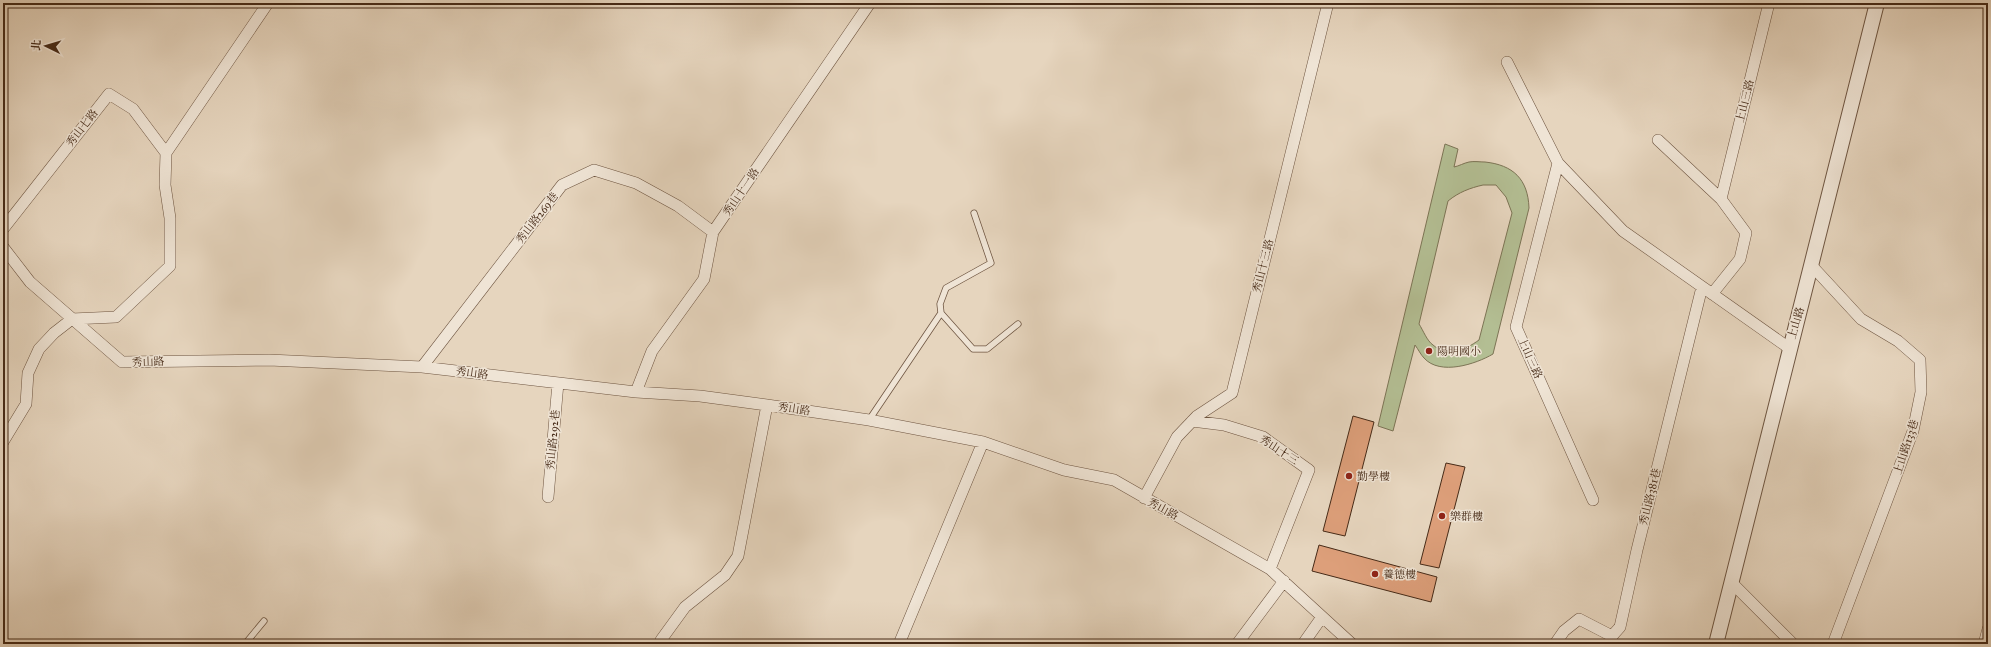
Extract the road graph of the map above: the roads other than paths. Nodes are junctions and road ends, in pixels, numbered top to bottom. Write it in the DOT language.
graph roads {
  1 [pos="268,3"];
  2 [pos="870,3"];
  3 [pos="1328,3"];
  4 [pos="1770,3"];
  5 [pos="1877,3"];
  6 [pos="1507,62"];
  7 [pos="1658,140"];
  8 [pos="166,153"];
  9 [pos="1558,163"];
  10 [pos="1721,199"];
  11 [pos="974,213"];
  12 [pos="3,229"];
  13 [pos="713,232"];
  14 [pos="3,247"];
  15 [pos="1812,266"];
  16 [pos="1702,287"];
  17 [pos="1712,294"];
  18 [pos="942,313"];
  19 [pos="72,319"];
  20 [pos="1018,324"];
  21 [pos="1789,348"];
  22 [pos="422,367"];
  23 [pos="558,383"];
  24 [pos="636,392"];
  25 [pos="766,405"];
  26 [pos="870,420"];
  27 [pos="1192,421"];
  28 [pos="3,442"];
  29 [pos="983,442"];
  30 [pos="548,497"];
  31 [pos="1144,498"];
  32 [pos="1593,500"];
  33 [pos="1270,569"];
  34 [pos="1284,581"];
  35 [pos="1731,582"];
  36 [pos="1322,617"];
  37 [pos="264,621"];
  38 [pos="1988,629"];
  39 [pos="661,640"];
  40 [pos="245,644"];
  41 [pos="899,644"];
  42 [pos="1237,644"];
  43 [pos="1303,644"];
  44 [pos="1352,644"];
  45 [pos="1554,644"];
  46 [pos="1716,644"];
  47 [pos="1793,644"];
  48 [pos="1833,644"];
  49 [pos="1984,644"];
  1 -- 8 [label="street"];
  2 -- 13 [label="street, 秀山十一路"];
  3 -- 27 [label="street, 秀山十三路"];
  4 -- 10 [label="street, 上山三路"];
  5 -- 15 [label="street, 上山路"];
  6 -- 9 [label="street"];
  7 -- 10 [label="street"];
  8 -- 12 [label="street, 秀山七路"];
  8 -- 19 [label="street"];
  9 -- 16 [label="street"];
  9 -- 32 [label="street, 上山三路"];
  10 -- 17 [label="street"];
  11 -- 18 [label="lane"];
  13 -- 22 [label="street, 秀山路269巷"];
  13 -- 24 [label="street, 秀山十一路"];
  14 -- 19 [label="street, 秀山路"];
  15 -- 21 [label="street, 上山路"];
  15 -- 48 [label="street, 上山路133巷"];
  16 -- 17 [label="street"];
  16 -- 45 [label="street, 秀山路381巷"];
  17 -- 21 [label="street"];
  18 -- 20 [label="lane"];
  18 -- 26 [label="lane"];
  19 -- 22 [label="street, 秀山路"];
  19 -- 28 [label="street"];
  21 -- 35 [label="street, 上山路"];
  22 -- 23 [label="street, 秀山路"];
  23 -- 24 [label="street, 秀山路"];
  23 -- 30 [label="street, 秀山路292巷"];
  24 -- 25 [label="street, 秀山路"];
  25 -- 26 [label="street, 秀山路"];
  25 -- 39 [label="street"];
  26 -- 29 [label="street, 秀山路"];
  27 -- 31 [label="street, 秀山十三路"];
  27 -- 33 [label="street, 秀山十三"];
  29 -- 31 [label="street, 秀山路"];
  29 -- 41 [label="street"];
  31 -- 33 [label="street, 秀山路"];
  33 -- 34 [label="street, 秀山路"];
  34 -- 36 [label="street, 秀山路"];
  34 -- 42 [label="street"];
  35 -- 46 [label="street, 上山路"];
  35 -- 47 [label="street"];
  36 -- 43 [label="street"];
  36 -- 44 [label="street, 秀山路"];
  37 -- 40 [label="lane"];
  38 -- 49 [label="street"];
}
